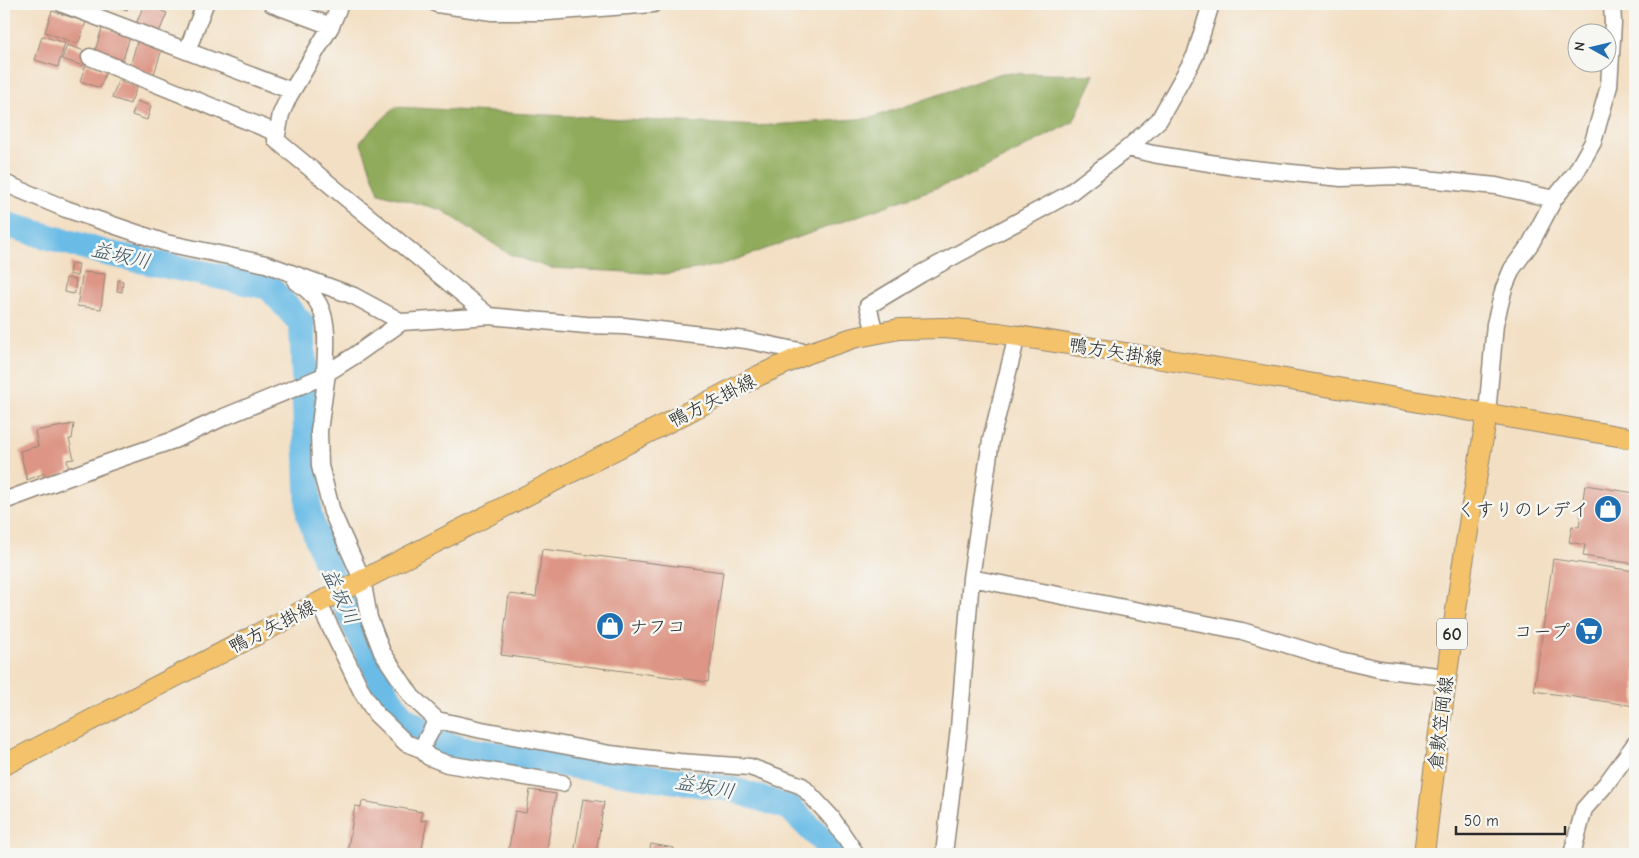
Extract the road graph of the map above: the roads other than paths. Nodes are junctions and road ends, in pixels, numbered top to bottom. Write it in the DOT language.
graph roads {
  1 [pos="63,4"];
  2 [pos="205,4"];
  3 [pos="272,4"];
  4 [pos="340,4"];
  5 [pos="438,4"];
  6 [pos="653,4"];
  7 [pos="1211,4"];
  8 [pos="1612,4"];
  9 [pos="331,26"];
  10 [pos="187,51"];
  11 [pos="90,57"];
  12 [pos="292,91"];
  13 [pos="277,134"];
  14 [pos="1128,148"];
  15 [pos="4,183"];
  16 [pos="1554,200"];
  17 [pos="266,264"];
  18 [pos="489,316"];
  19 [pos="402,322"];
  20 [pos="875,333"];
  21 [pos="1018,336"];
  22 [pos="810,353"];
  23 [pos="324,375"];
  24 [pos="1487,414"];
  25 [pos="1635,439"];
  26 [pos="4,501"];
  27 [pos="971,578"];
  28 [pos="359,581"];
  29 [pos="324,599"];
  30 [pos="1446,677"];
  31 [pos="437,720"];
  32 [pos="1635,744"];
  33 [pos="421,749"];
  34 [pos="4,765"];
  35 [pos="562,783"];
  36 [pos="856,854"];
  37 [pos="944,854"];
  38 [pos="1424,854"];
  39 [pos="1572,854"];
  1 -- 10 [label="street"];
  2 -- 10 [label="street"];
  3 -- 9 [label="street"];
  4 -- 9 [label="street"];
  5 -- 6 [label="street"];
  7 -- 14 [label="street"];
  8 -- 16 [label="street"];
  9 -- 12 [label="street"];
  10 -- 12 [label="street"];
  11 -- 13 [label="street"];
  12 -- 13 [label="street"];
  13 -- 18 [label="street"];
  14 -- 16 [label="street"];
  14 -- 20 [label="street"];
  15 -- 17 [label="street"];
  16 -- 24 [label="street"];
  17 -- 19 [label="street"];
  17 -- 23 [label="street"];
  18 -- 19 [label="street"];
  18 -- 22 [label="street"];
  19 -- 23 [label="street"];
  20 -- 21 [label="main road, 鴨方矢掛線"];
  20 -- 22 [label="main road, 鴨方矢掛線"];
  21 -- 24 [label="main road, 鴨方矢掛線"];
  21 -- 27 [label="street"];
  22 -- 28 [label="main road, 鴨方矢掛線"];
  23 -- 26 [label="street"];
  23 -- 28 [label="street"];
  24 -- 25 [label="main road"];
  24 -- 30 [label="main road, 倉敷笠岡線 / 60"];
  27 -- 30 [label="street"];
  27 -- 37 [label="street"];
  28 -- 29 [label="main road, 鴨方矢掛線"];
  28 -- 31 [label="street"];
  29 -- 33 [label="street"];
  29 -- 34 [label="main road, 鴨方矢掛線"];
  30 -- 38 [label="main road, 倉敷笠岡線 / 60"];
  31 -- 33 [label="street"];
  31 -- 36 [label="street"];
  32 -- 39 [label="street"];
  33 -- 35 [label="street"];
}
